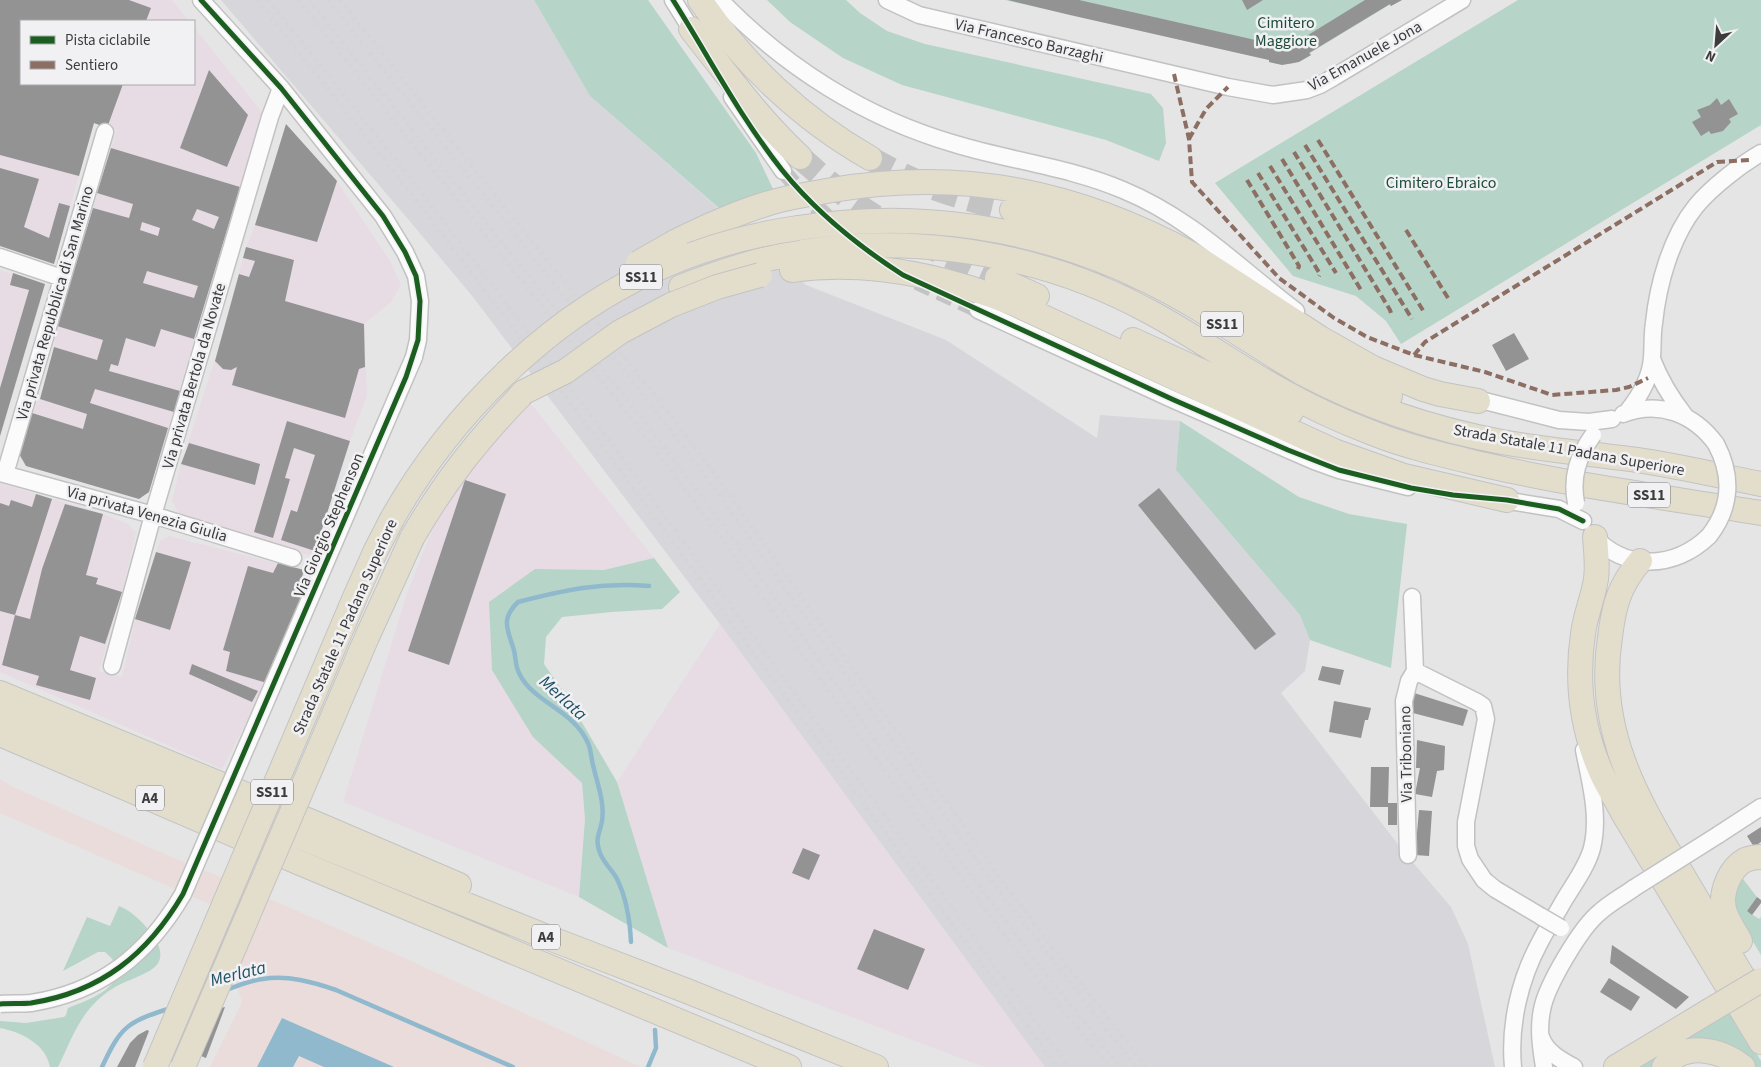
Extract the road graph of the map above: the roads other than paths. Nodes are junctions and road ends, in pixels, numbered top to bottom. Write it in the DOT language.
graph roads {
  1 [pos="201,0"];
  2 [pos="673,0"];
  3 [pos="700,0"];
  4 [pos="720,0"];
  5 [pos="887,0"];
  6 [pos="1462,0"];
  7 [pos="691,28"];
  8 [pos="1174,74"];
  9 [pos="281,88"];
  10 [pos="104,132"];
  11 [pos="1761,153"];
  12 [pos="870,158"];
  13 [pos="792,164"];
  14 [pos="1012,210"];
  15 [pos="0,257"];
  16 [pos="62,278"];
  17 [pos="997,278"];
  18 [pos="978,310"];
  19 [pos="1652,359"];
  20 [pos="507,372"];
  21 [pos="524,392"];
  22 [pos="1478,401"];
  23 [pos="1627,412"];
  24 [pos="1684,416"];
  25 [pos="1612,419"];
  26 [pos="1640,461"];
  27 [pos="2,473"];
  28 [pos="1538,477"];
  29 [pos="1761,484"];
  30 [pos="1508,500"];
  31 [pos="1761,513"];
  32 [pos="153,515"];
  33 [pos="1589,529"];
  34 [pos="293,558"];
  35 [pos="1640,561"];
  36 [pos="1412,597"];
  37 [pos="112,666"];
  38 [pos="1415,671"];
  39 [pos="0,693"];
  40 [pos="1581,693"];
  41 [pos="0,714"];
  42 [pos="0,734"];
  43 [pos="0,752"];
  44 [pos="1761,807"];
  45 [pos="1408,855"];
  46 [pos="1761,857"];
  47 [pos="300,863"];
  48 [pos="1578,938"];
  49 [pos="1761,978"];
  50 [pos="687,991"];
  51 [pos="0,1004"];
  52 [pos="1761,1006"];
  53 [pos="1540,1032"];
  54 [pos="1761,1042"];
  55 [pos="155,1067"];
  56 [pos="183,1067"];
  57 [pos="789,1067"];
  58 [pos="876,1067"];
  59 [pos="1513,1067"];
  60 [pos="1544,1067"];
  61 [pos="1574,1067"];
  62 [pos="1580,1067"];
  63 [pos="1616,1067"];
  64 [pos="1664,1067"];
  65 [pos="1743,1067"];
  1 -- 9 [label="street, Via Giorgio Stephenson"];
  2 -- 7 [label="street"];
  3 -- 12 [label="highway"];
  4 -- 22 [label="street"];
  5 -- 8 [label="street, Via Francesco Barzaghi"];
  6 -- 8 [label="street, Via Emanuele Jona"];
  7 -- 13 [label="highway"];
  9 -- 32 [label="street, Via privata Bertola da Novate"];
  9 -- 51 [label="street, Via Giorgio Stephenson, bridge"];
  10 -- 16 [label="street, Via privata Repubblica di San Marino"];
  11 -- 19 [label="street"];
  14 -- 26 [label="highway"];
  15 -- 16 [label="street"];
  16 -- 27 [label="street, Via privata Repubblica di San Marino"];
  17 -- 28 [label="highway"];
  18 -- 30 [label="street"];
  19 -- 23 [label="street"];
  19 -- 24 [label="street"];
  20 -- 22 [label="highway, bridge"];
  20 -- 26 [label="highway, Strada Statale 11 Padana Superiore / SS11, bridge"];
  20 -- 55 [label="highway, Strada Statale 11 Padana Superiore / SS11, bridge"];
  21 -- 28 [label="highway, Strada Statale 11 Padana Superiore / SS11, bridge"];
  21 -- 30 [label="highway, bridge"];
  21 -- 56 [label="highway, Strada Statale 11 Padana Superiore / SS11, bridge"];
  22 -- 25 [label="street"];
  23 -- 24 [label="street"];
  23 -- 25 [label="street"];
  24 -- 35 [label="street, bridge"];
  25 -- 33 [label="street, bridge"];
  26 -- 29 [label="highway, Strada Statale 11 Padana Superiore / SS11"];
  27 -- 32 [label="street, Via privata Venezia Giulia"];
  28 -- 31 [label="highway, Strada Statale 11 Padana Superiore / SS11"];
  30 -- 33 [label="street"];
  32 -- 34 [label="street, Via privata Venezia Giulia"];
  32 -- 37 [label="street, Via privata Bertola da Novate"];
  33 -- 35 [label="street"];
  33 -- 40 [label="highway"];
  35 -- 52 [label="highway"];
  36 -- 38 [label="street, Via Triboniano"];
  38 -- 45 [label="street, Via Triboniano"];
  38 -- 48 [label="street, bridge"];
  39 -- 50 [label="highway"];
  40 -- 54 [label="highway"];
  40 -- 59 [label="street"];
  41 -- 50 [label="highway, A4"];
  42 -- 47 [label="highway, A4"];
  43 -- 47 [label="highway"];
  44 -- 48 [label="street, bridge"];
  46 -- 49 [label="highway"];
  47 -- 57 [label="highway, A4"];
  48 -- 53 [label="street"];
  49 -- 63 [label="highway, bridge"];
  50 -- 58 [label="highway, A4"];
  53 -- 60 [label="street"];
  53 -- 61 [label="street"];
  61 -- 62 [label="street"];
  64 -- 65 [label="highway"];
}
